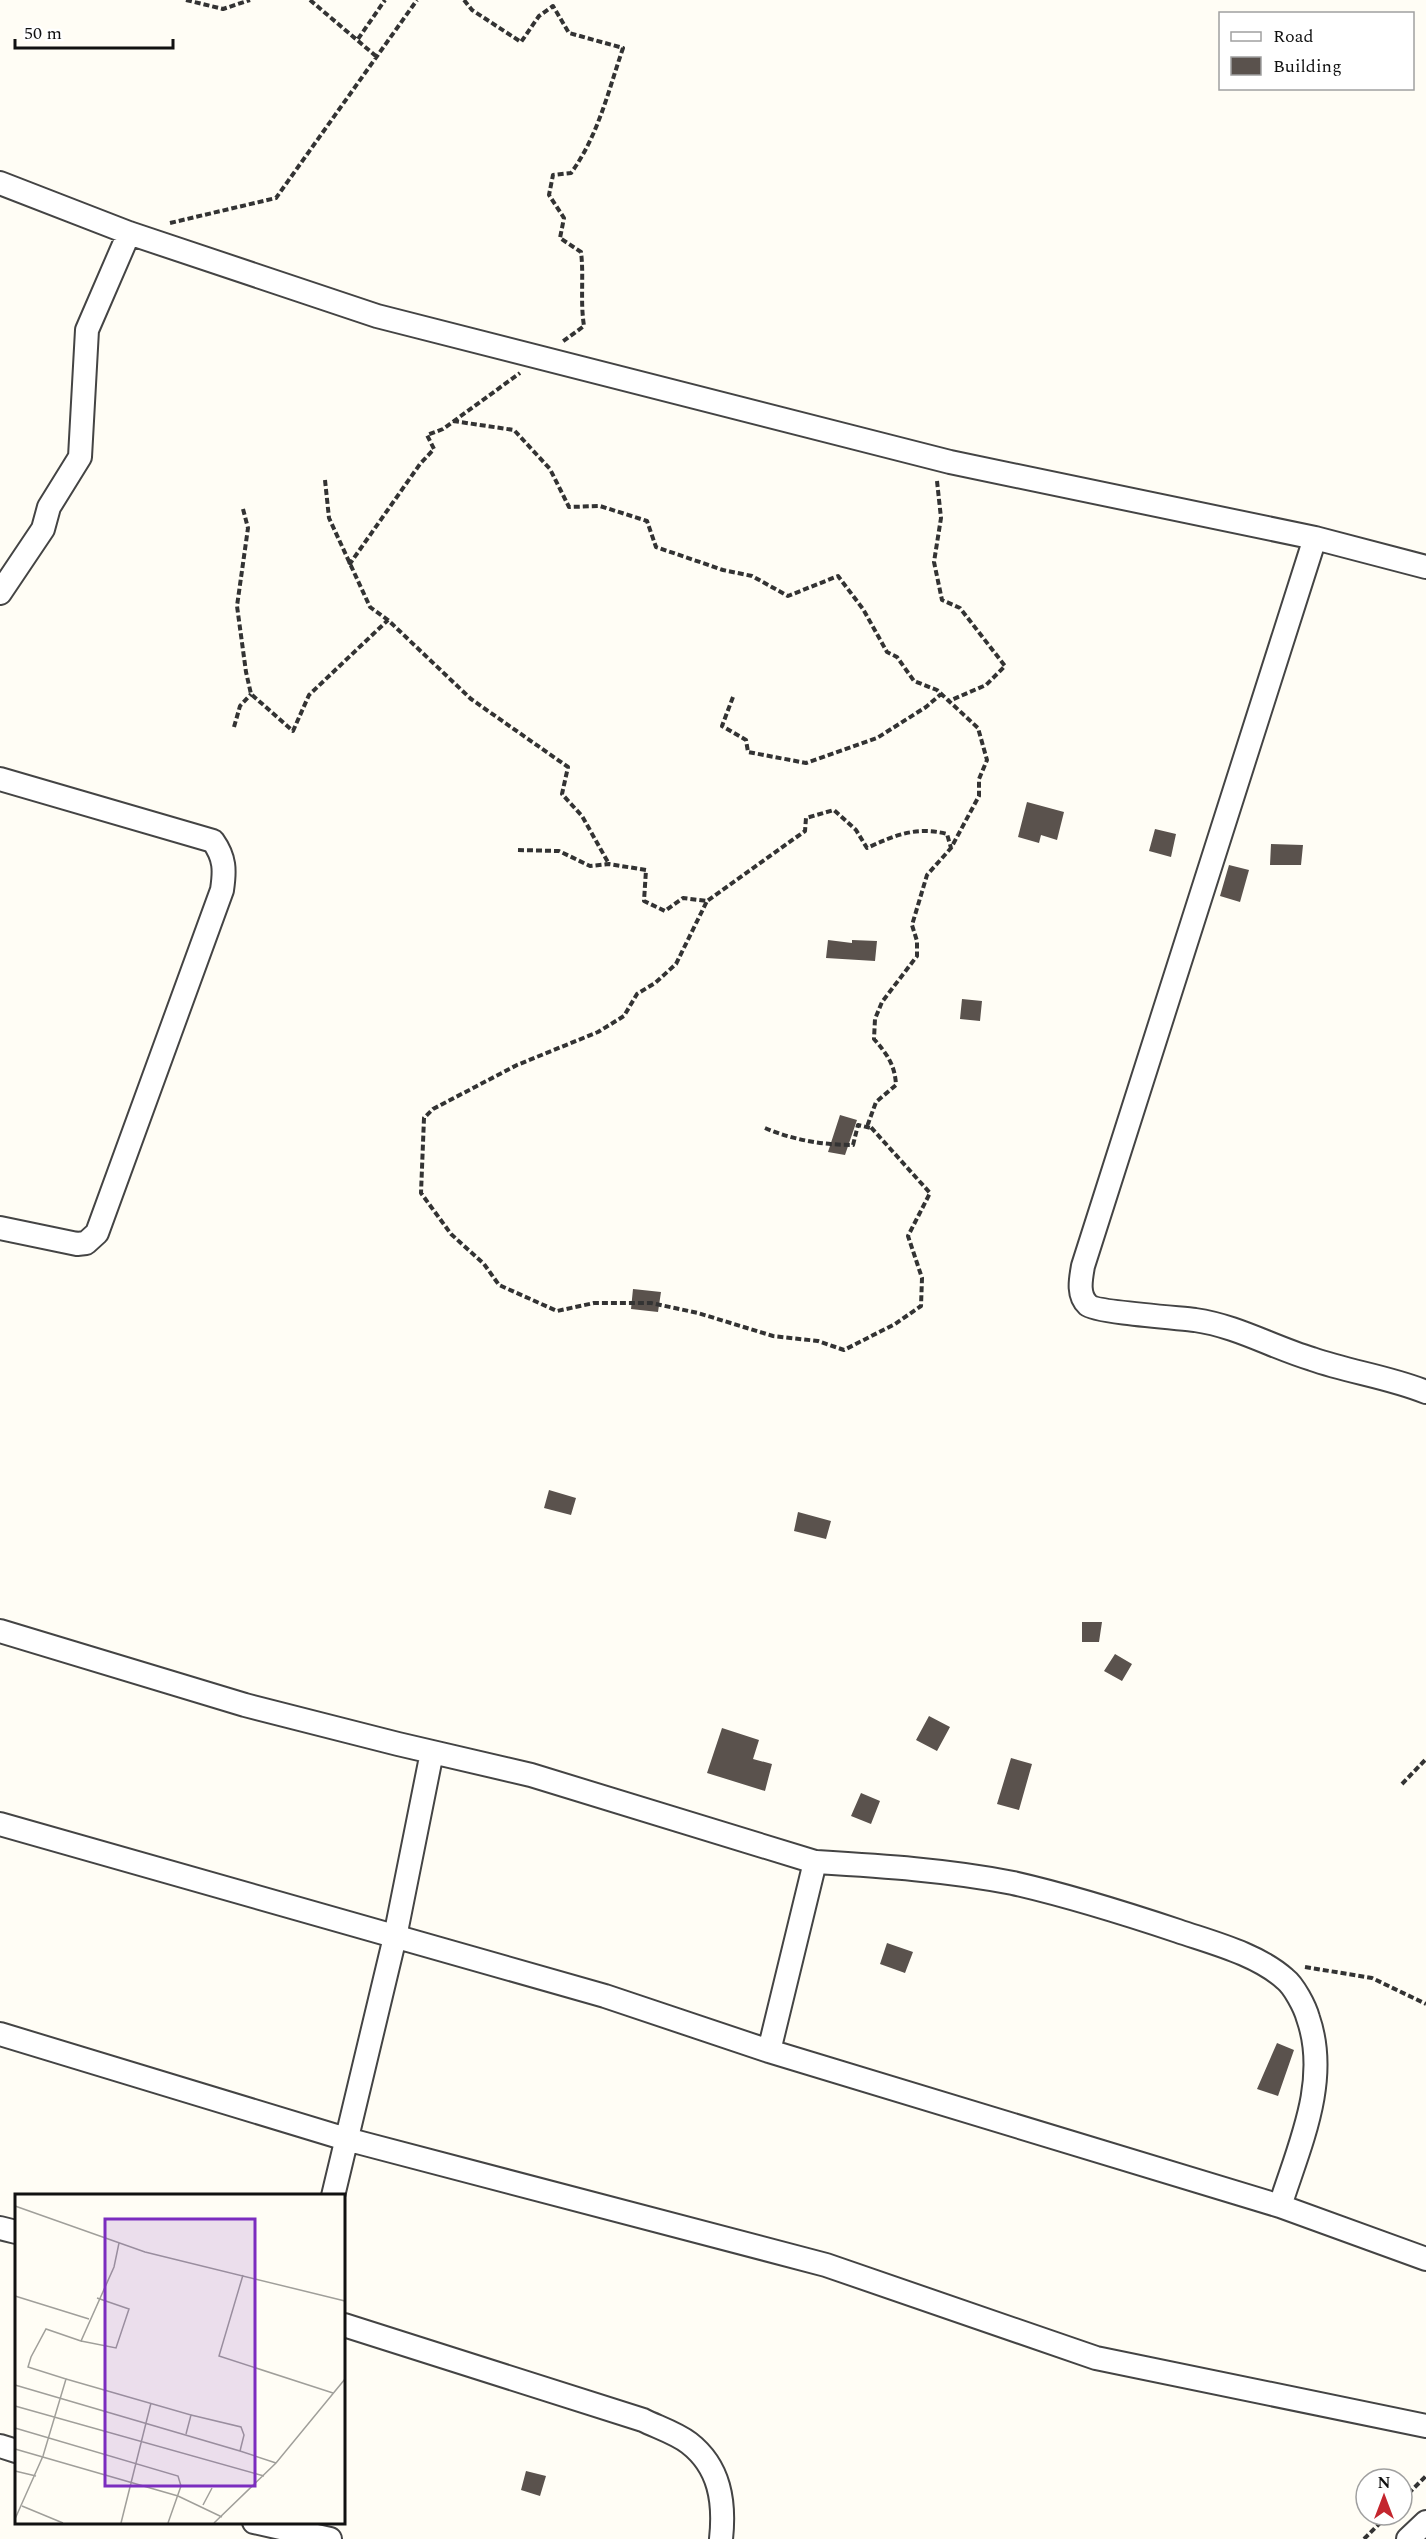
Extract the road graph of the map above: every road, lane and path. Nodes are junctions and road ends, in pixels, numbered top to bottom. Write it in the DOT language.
graph roads {
  1 [pos="186,0"];
  2 [pos="250,0"];
  3 [pos="310,0"];
  4 [pos="385,0"];
  5 [pos="417,0"];
  6 [pos="464,0"];
  7 [pos="358,39"];
  8 [pos="377,57"];
  9 [pos="0,183"];
  10 [pos="163,225"];
  11 [pos="129,233"];
  12 [pos="540,358"];
  13 [pos="453,421"];
  14 [pos="950,462"];
  15 [pos="325,480"];
  16 [pos="243,509"];
  17 [pos="1315,538"];
  18 [pos="349,565"];
  19 [pos="1426,567"];
  20 [pos="0,593"];
  21 [pos="388,620"];
  22 [pos="251,694"];
  23 [pos="941,694"];
  24 [pos="733,697"];
  25 [pos="949,701"];
  26 [pos="234,727"];
  27 [pos="0,779"];
  28 [pos="951,848"];
  29 [pos="518,850"];
  30 [pos="609,864"];
  31 [pos="707,901"];
  32 [pos="765,1128"];
  33 [pos="872,1129"];
  34 [pos="0,1228"];
  35 [pos="1426,1392"];
  36 [pos="0,1631"];
  37 [pos="432,1752"];
  38 [pos="1426,1759"];
  39 [pos="1402,1784"];
  40 [pos="0,1824"];
  41 [pos="815,1862"];
  42 [pos="395,1937"];
  43 [pos="1295,1966"];
  44 [pos="1426,2004"];
  45 [pos="0,2034"];
  46 [pos="769,2051"];
  47 [pos="346,2139"];
  48 [pos="333,2194"];
  49 [pos="1280,2206"];
  50 [pos="0,2228"];
  51 [pos="15,2232"];
  52 [pos="1426,2259"];
  53 [pos="345,2325"];
  54 [pos="1426,2426"];
  55 [pos="0,2446"];
  56 [pos="15,2451"];
  57 [pos="1426,2476"];
  58 [pos="1414,2488"];
  59 [pos="1426,2522"];
  60 [pos="256,2527"];
  61 [pos="1376,2527"];
  62 [pos="330,2539"];
  63 [pos="721,2539"];
  64 [pos="1364,2539"];
  65 [pos="1408,2539"];
  1 -- 2 [label="path"];
  3 -- 7 [label="path"];
  4 -- 7 [label="path"];
  5 -- 8 [label="path"];
  6 -- 12 [label="path"];
  7 -- 8 [label="path"];
  8 -- 10 [label="path"];
  9 -- 11 [label="street"];
  11 -- 12 [label="street"];
  11 -- 20 [label="street"];
  12 -- 13 [label="path"];
  12 -- 14 [label="street"];
  13 -- 18 [label="path"];
  13 -- 23 [label="path"];
  14 -- 17 [label="street"];
  14 -- 25 [label="path"];
  15 -- 18 [label="path"];
  16 -- 22 [label="path"];
  17 -- 19 [label="street"];
  17 -- 35 [label="street"];
  18 -- 21 [label="path"];
  21 -- 22 [label="path"];
  21 -- 30 [label="path"];
  22 -- 26 [label="path"];
  23 -- 24 [label="path"];
  23 -- 25 [label="path"];
  25 -- 28 [label="path"];
  27 -- 34 [label="street"];
  28 -- 31 [label="path"];
  28 -- 33 [label="path"];
  29 -- 30 [label="path"];
  30 -- 31 [label="path"];
  31 -- 33 [label="path"];
  32 -- 33 [label="path"];
  36 -- 37 [label="street"];
  37 -- 41 [label="street"];
  37 -- 42 [label="street"];
  38 -- 39 [label="path"];
  40 -- 42 [label="street"];
  41 -- 46 [label="street"];
  41 -- 49 [label="street"];
  42 -- 46 [label="street"];
  42 -- 47 [label="street"];
  43 -- 44 [label="path"];
  45 -- 47 [label="street"];
  46 -- 49 [label="street"];
  47 -- 48 [label="street"];
  47 -- 54 [label="street"];
  49 -- 52 [label="street"];
  50 -- 51 [label="street"];
  53 -- 63 [label="street"];
  55 -- 56 [label="street"];
  57 -- 58 [label="path"];
  59 -- 65 [label="street"];
  60 -- 62 [label="street"];
  61 -- 64 [label="path"];
}
